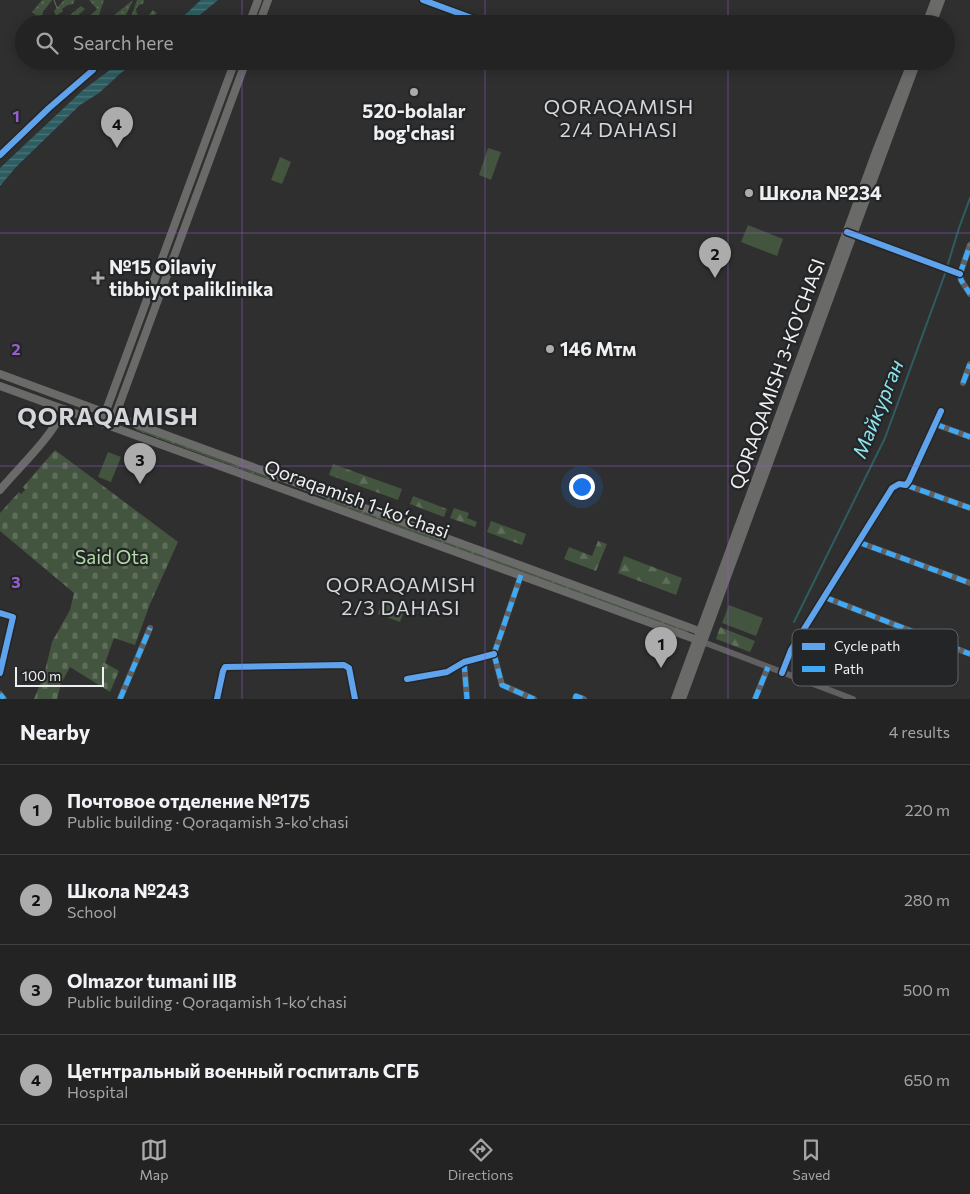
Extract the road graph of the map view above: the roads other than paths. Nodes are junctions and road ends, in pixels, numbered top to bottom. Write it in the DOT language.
graph roads {
  1 [pos="258,0"];
  2 [pos="268,0"];
  3 [pos="423,0"];
  4 [pos="935,0"];
  5 [pos="942,0"];
  6 [pos="252,15"];
  7 [pos="262,15"];
  8 [pos="464,15"];
  9 [pos="929,15"];
  10 [pos="936,15"];
  11 [pos="93,70"];
  12 [pos="232,70"];
  13 [pos="243,70"];
  14 [pos="909,70"];
  15 [pos="913,70"];
  16 [pos="0,154"];
  17 [pos="850,233"];
  18 [pos="170,238"];
  19 [pos="179,242"];
  20 [pos="970,245"];
  21 [pos="960,274"];
  22 [pos="970,294"];
  23 [pos="970,364"];
  24 [pos="0,374"];
  25 [pos="963,383"];
  26 [pos="0,386"];
  27 [pos="64,409"];
  28 [pos="941,411"];
  29 [pos="106,412"];
  30 [pos="115,416"];
  31 [pos="102,422"];
  32 [pos="935,424"];
  33 [pos="111,426"];
  34 [pos="970,437"];
  35 [pos="906,485"];
  36 [pos="0,490"];
  37 [pos="319,491"];
  38 [pos="316,502"];
  39 [pos="970,508"];
  40 [pos="858,542"];
  41 [pos="521,575"];
  42 [pos="970,582"];
  43 [pos="824,598"];
  44 [pos="0,613"];
  45 [pos="150,628"];
  46 [pos="804,629"];
  47 [pos="905,629"];
  48 [pos="699,631"];
  49 [pos="700,641"];
  50 [pos="792,648"];
  51 [pos="958,649"];
  52 [pos="494,654"];
  53 [pos="970,654"];
  54 [pos="464,662"];
  55 [pos="768,668"];
  56 [pos="0,673"];
  57 [pos="782,673"];
  58 [pos="792,677"];
  59 [pos="407,679"];
  60 [pos="818,686"];
  61 [pos="0,694"];
  62 [pos="576,698"];
  63 [pos="4,699"];
  64 [pos="120,699"];
  65 [pos="217,699"];
  66 [pos="355,699"];
  67 [pos="467,699"];
  68 [pos="534,699"];
  69 [pos="584,699"];
  70 [pos="675,699"];
  71 [pos="682,699"];
  72 [pos="755,699"];
  73 [pos="853,699"];
  1 -- 6 [label="main road"];
  2 -- 7 [label="main road"];
  3 -- 8 [label="street"];
  4 -- 9 [label="main road"];
  5 -- 10 [label="main road"];
  11 -- 16 [label="street"];
  12 -- 18 [label="main road"];
  13 -- 19 [label="main road"];
  14 -- 17 [label="main road, QORAQAMISH 3-KO'CHASI"];
  15 -- 17 [label="main road, QORAQAMISH 3-KO'CHASI"];
  17 -- 21 [label="street"];
  17 -- 48 [label="main road, QORAQAMISH 3-KO'CHASI"];
  17 -- 49 [label="main road, QORAQAMISH 3-KO'CHASI"];
  18 -- 19 [label="main road"];
  18 -- 29 [label="main road"];
  19 -- 30 [label="main road"];
  20 -- 21 [label="street"];
  21 -- 22 [label="street"];
  23 -- 25 [label="street"];
  24 -- 29 [label="main road, Qoraqamish 1-koʻchasi"];
  26 -- 27 [label="main road, Qoraqamish 1-koʻchasi"];
  27 -- 31 [label="main road, Qoraqamish 1-koʻchasi"];
  27 -- 36 [label="main road"];
  28 -- 32 [label="street"];
  29 -- 30 [label="main road, Qoraqamish 1-koʻchasi"];
  29 -- 31 [label="main road"];
  30 -- 33 [label="main road"];
  30 -- 37 [label="main road, Qoraqamish 1-koʻchasi"];
  31 -- 33 [label="main road, Qoraqamish 1-koʻchasi"];
  32 -- 34 [label="street"];
  32 -- 35 [label="street"];
  33 -- 38 [label="main road, Qoraqamish 1-koʻchasi"];
  35 -- 39 [label="street"];
  35 -- 40 [label="street"];
  37 -- 38 [label="main road"];
  37 -- 48 [label="main road, Qoraqamish 1-koʻchasi"];
  38 -- 41 [label="main road, Qoraqamish 1-koʻchasi"];
  40 -- 42 [label="street"];
  40 -- 43 [label="street"];
  41 -- 49 [label="main road, Qoraqamish 1-koʻchasi"];
  41 -- 52 [label="street"];
  43 -- 46 [label="street"];
  43 -- 47 [label="street"];
  44 -- 56 [label="street"];
  45 -- 64 [label="street"];
  48 -- 49 [label="main road, QORAQAMISH 3-KO'CHASI"];
  49 -- 55 [label="street"];
  49 -- 70 [label="main road, QORAQAMISH 3-KO'CHASI"];
  49 -- 71 [label="main road, QORAQAMISH 3-KO'CHASI"];
  50 -- 57 [label="street"];
  51 -- 53 [label="street"];
  52 -- 54 [label="street"];
  52 -- 68 [label="street"];
  54 -- 59 [label="street"];
  54 -- 67 [label="street"];
  55 -- 57 [label="street"];
  55 -- 72 [label="street"];
  57 -- 58 [label="street"];
  60 -- 73 [label="street"];
  61 -- 63 [label="street"];
  62 -- 69 [label="street"];
  65 -- 66 [label="street"];
}
